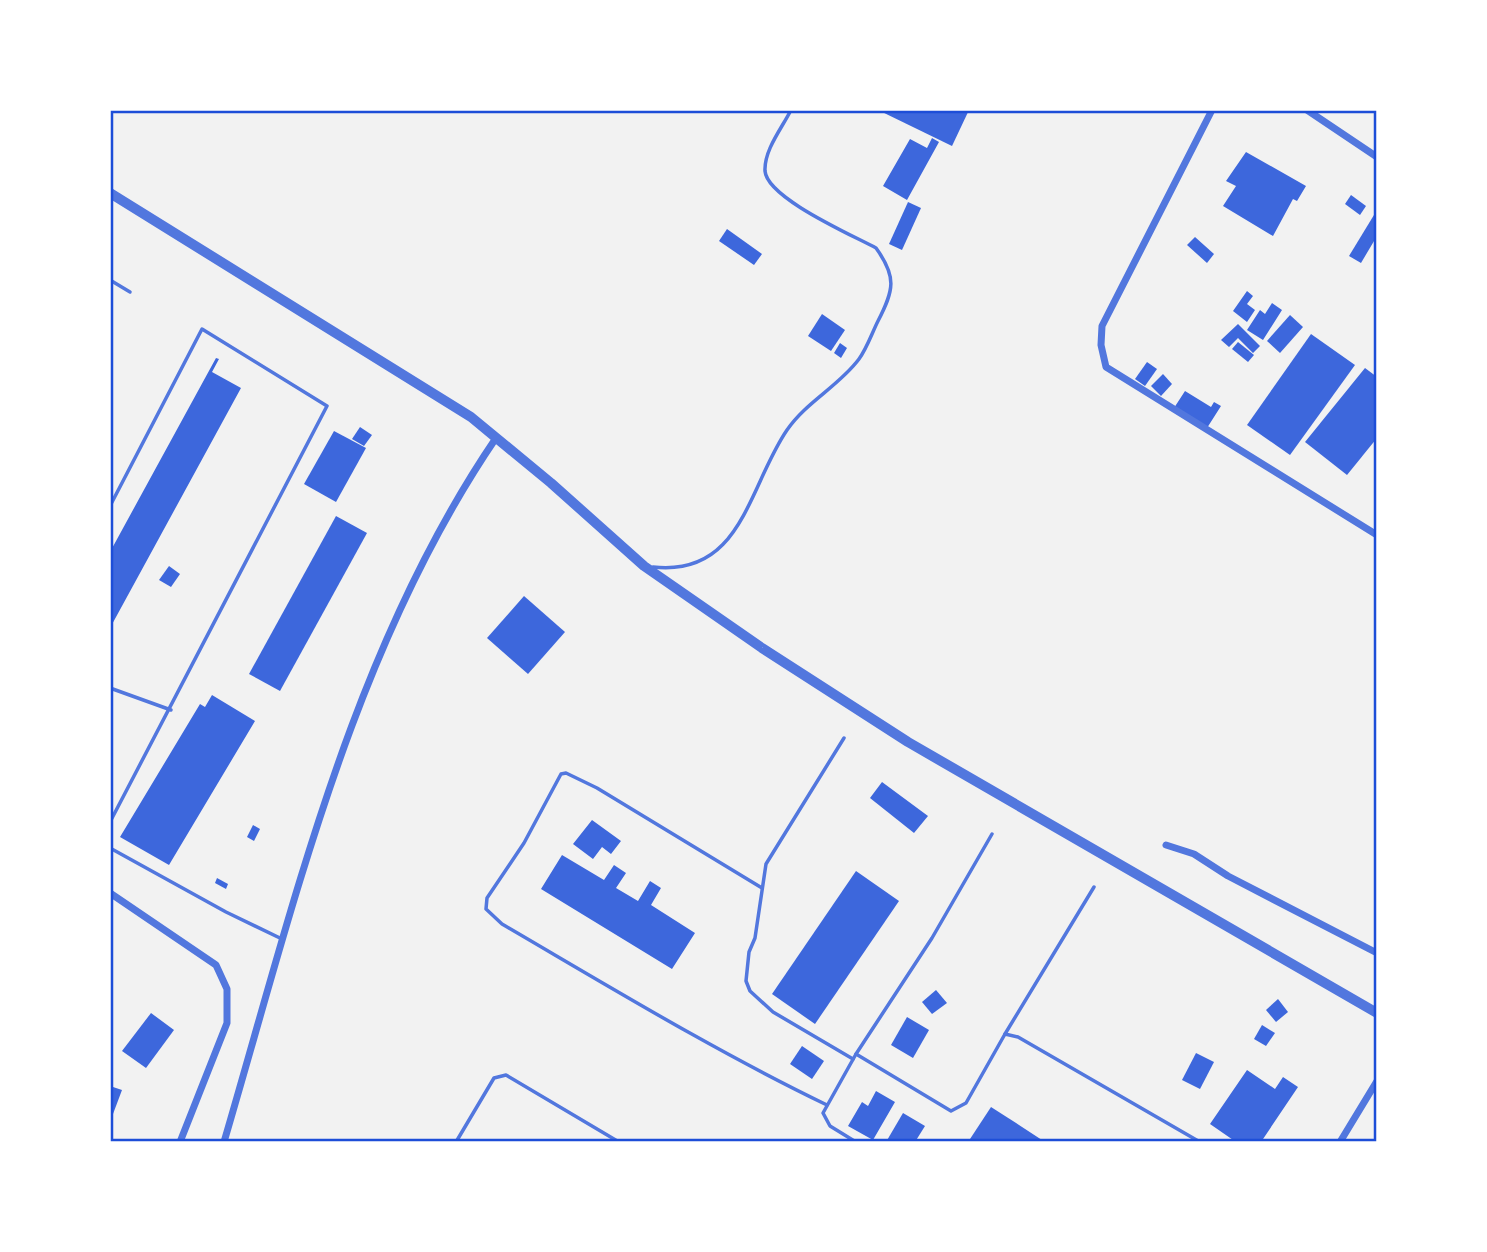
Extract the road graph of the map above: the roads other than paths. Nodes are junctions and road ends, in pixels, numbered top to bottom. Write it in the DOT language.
graph roads {
  1 [pos="791,110"];
  2 [pos="1212,110"];
  3 [pos="1307,110"];
  4 [pos="1377,157"];
  5 [pos="110,193"];
  6 [pos="110,280"];
  7 [pos="130,292"];
  8 [pos="496,438"];
  9 [pos="110,506"];
  10 [pos="1377,535"];
  11 [pos="644,566"];
  12 [pos="110,688"];
  13 [pos="171,710"];
  14 [pos="844,738"];
  15 [pos="110,822"];
  16 [pos="992,834"];
  17 [pos="1166,845"];
  18 [pos="110,848"];
  19 [pos="1094,887"];
  20 [pos="762,888"];
  21 [pos="110,893"];
  22 [pos="284,940"];
  23 [pos="1377,953"];
  24 [pos="1377,1013"];
  25 [pos="1005,1034"];
  26 [pos="855,1057"];
  27 [pos="1377,1081"];
  28 [pos="827,1105"];
  29 [pos="180,1142"];
  30 [pos="224,1142"];
  31 [pos="456,1142"];
  32 [pos="619,1142"];
  33 [pos="856,1142"];
  34 [pos="1200,1142"];
  35 [pos="1340,1142"];
  1 -- 11 [label="lane"];
  2 -- 10 [label="street"];
  3 -- 4 [label="street"];
  5 -- 8 [label="street"];
  6 -- 7 [label="lane"];
  8 -- 11 [label="street"];
  8 -- 22 [label="street"];
  9 -- 13 [label="lane"];
  11 -- 24 [label="street"];
  12 -- 13 [label="lane"];
  13 -- 15 [label="lane"];
  14 -- 20 [label="lane"];
  16 -- 26 [label="lane"];
  17 -- 23 [label="street"];
  18 -- 22 [label="lane"];
  19 -- 25 [label="lane"];
  20 -- 26 [label="lane"];
  20 -- 28 [label="lane"];
  21 -- 29 [label="street"];
  22 -- 30 [label="street"];
  25 -- 26 [label="lane"];
  25 -- 34 [label="lane"];
  26 -- 28 [label="lane"];
  27 -- 35 [label="street"];
  28 -- 33 [label="lane"];
  31 -- 32 [label="lane"];
}
